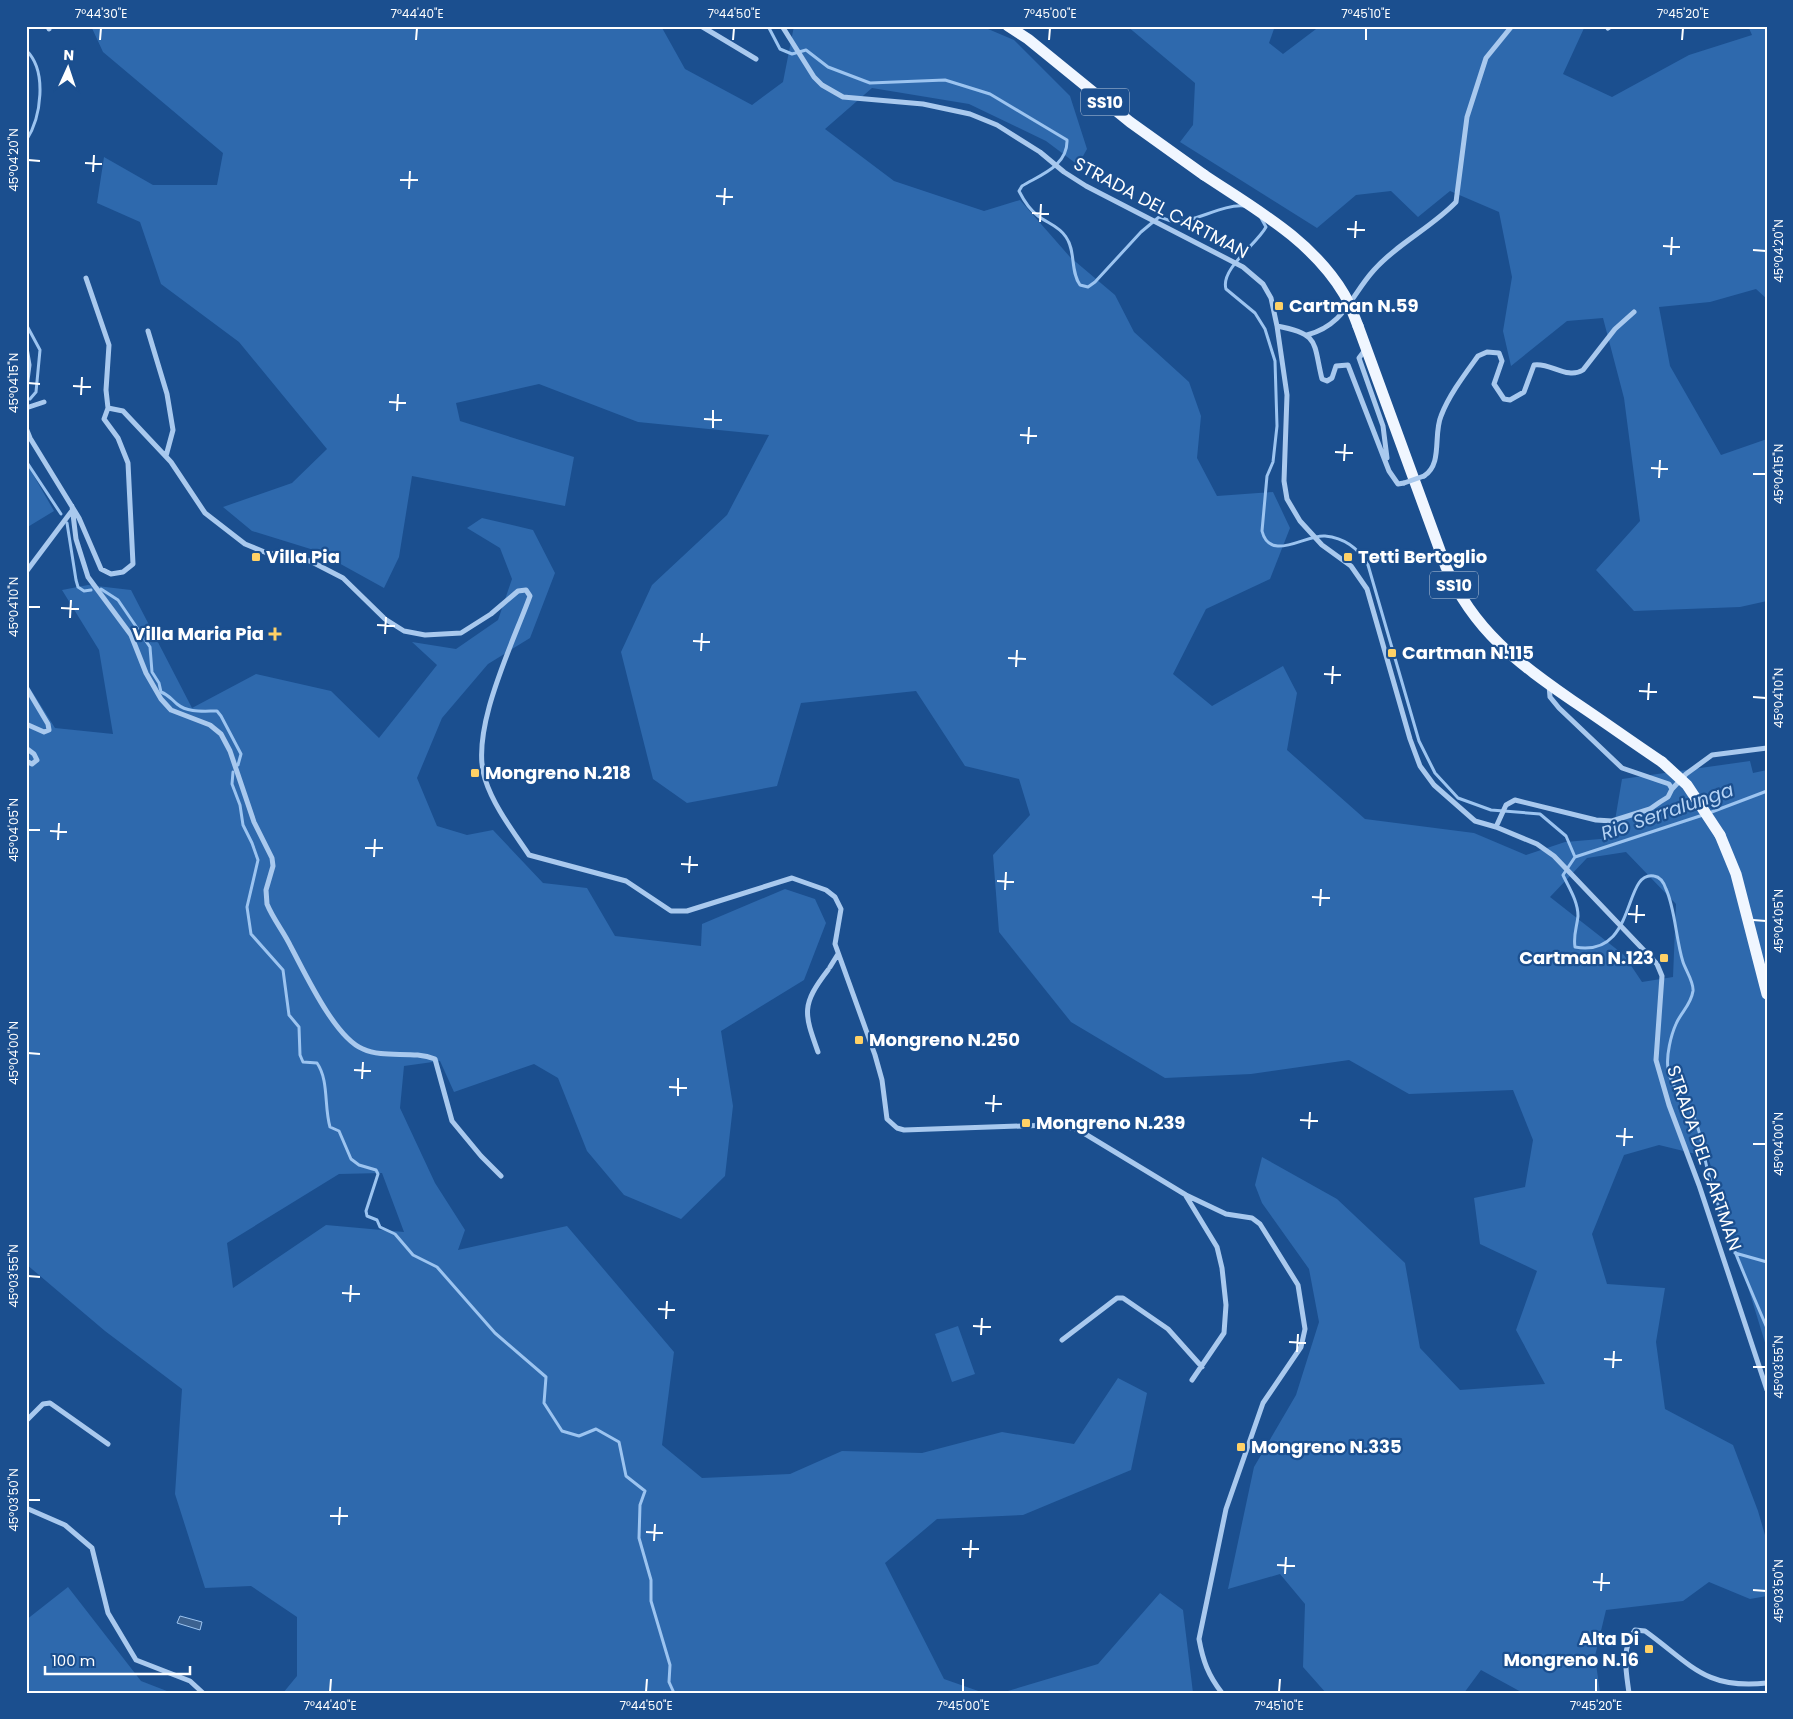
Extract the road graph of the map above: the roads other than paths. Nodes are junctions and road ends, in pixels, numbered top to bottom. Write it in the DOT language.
graph roads {
  1 [pos="701,26"];
  2 [pos="782,26"];
  3 [pos="1008,26"];
  4 [pos="1512,26"];
  5 [pos="756,59"];
  6 [pos="86,278"];
  7 [pos="1634,312"];
  8 [pos="1277,326"];
  9 [pos="148,331"];
  10 [pos="1307,335"];
  11 [pos="1366,347"];
  12 [pos="26,348"];
  13 [pos="26,388"];
  14 [pos="44,402"];
  15 [pos="26,408"];
  16 [pos="108,408"];
  17 [pos="26,428"];
  18 [pos="166,456"];
  19 [pos="1389,471"];
  20 [pos="72,505"];
  21 [pos="71,512"];
  22 [pos="26,572"];
  23 [pos="1549,684"];
  24 [pos="26,687"];
  25 [pos="26,724"];
  26 [pos="26,748"];
  27 [pos="1767,748"];
  28 [pos="26,761"];
  29 [pos="1672,789"];
  30 [pos="1496,827"];
  31 [pos="838,954"];
  32 [pos="1767,994"];
  33 [pos="818,1052"];
  34 [pos="501,1176"];
  35 [pos="1186,1195"];
  36 [pos="1062,1340"];
  37 [pos="1202,1367"];
  38 [pos="1192,1380"];
  39 [pos="1767,1390"];
  40 [pos="26,1421"];
  41 [pos="108,1444"];
  42 [pos="26,1508"];
  43 [pos="1767,1684"];
  44 [pos="204,1693"];
  45 [pos="1222,1693"];
  46 [pos="1629,1693"];
  1 -- 5 [label="street"];
  2 -- 8 [label="street, STRADA DEL CARTMAN"];
  3 -- 11 [label="main road, SS10, bridge"];
  4 -- 10 [label="street"];
  6 -- 16 [label="street"];
  7 -- 19 [label="street, bridge"];
  8 -- 10 [label="street"];
  8 -- 30 [label="street, STRADA DEL CARTMAN"];
  9 -- 18 [label="street"];
  10 -- 19 [label="street"];
  11 -- 19 [label="street"];
  11 -- 23 [label="main road, SS10"];
  12 -- 13 [label="street"];
  14 -- 15 [label="street"];
  16 -- 18 [label="street"];
  16 -- 20 [label="street"];
  17 -- 20 [label="street"];
  18 -- 31 [label="street"];
  20 -- 21 [label="street"];
  21 -- 22 [label="street"];
  21 -- 34 [label="street"];
  23 -- 29 [label="street"];
  23 -- 32 [label="main road, SS10, bridge"];
  24 -- 25 [label="street"];
  26 -- 28 [label="street"];
  27 -- 29 [label="street"];
  29 -- 30 [label="street"];
  30 -- 39 [label="street, STRADA DEL CARTMAN"];
  31 -- 33 [label="street"];
  31 -- 35 [label="street"];
  35 -- 37 [label="street"];
  35 -- 45 [label="street"];
  36 -- 37 [label="street"];
  37 -- 38 [label="street"];
  40 -- 41 [label="street"];
  42 -- 44 [label="street"];
  43 -- 46 [label="street"];
}
